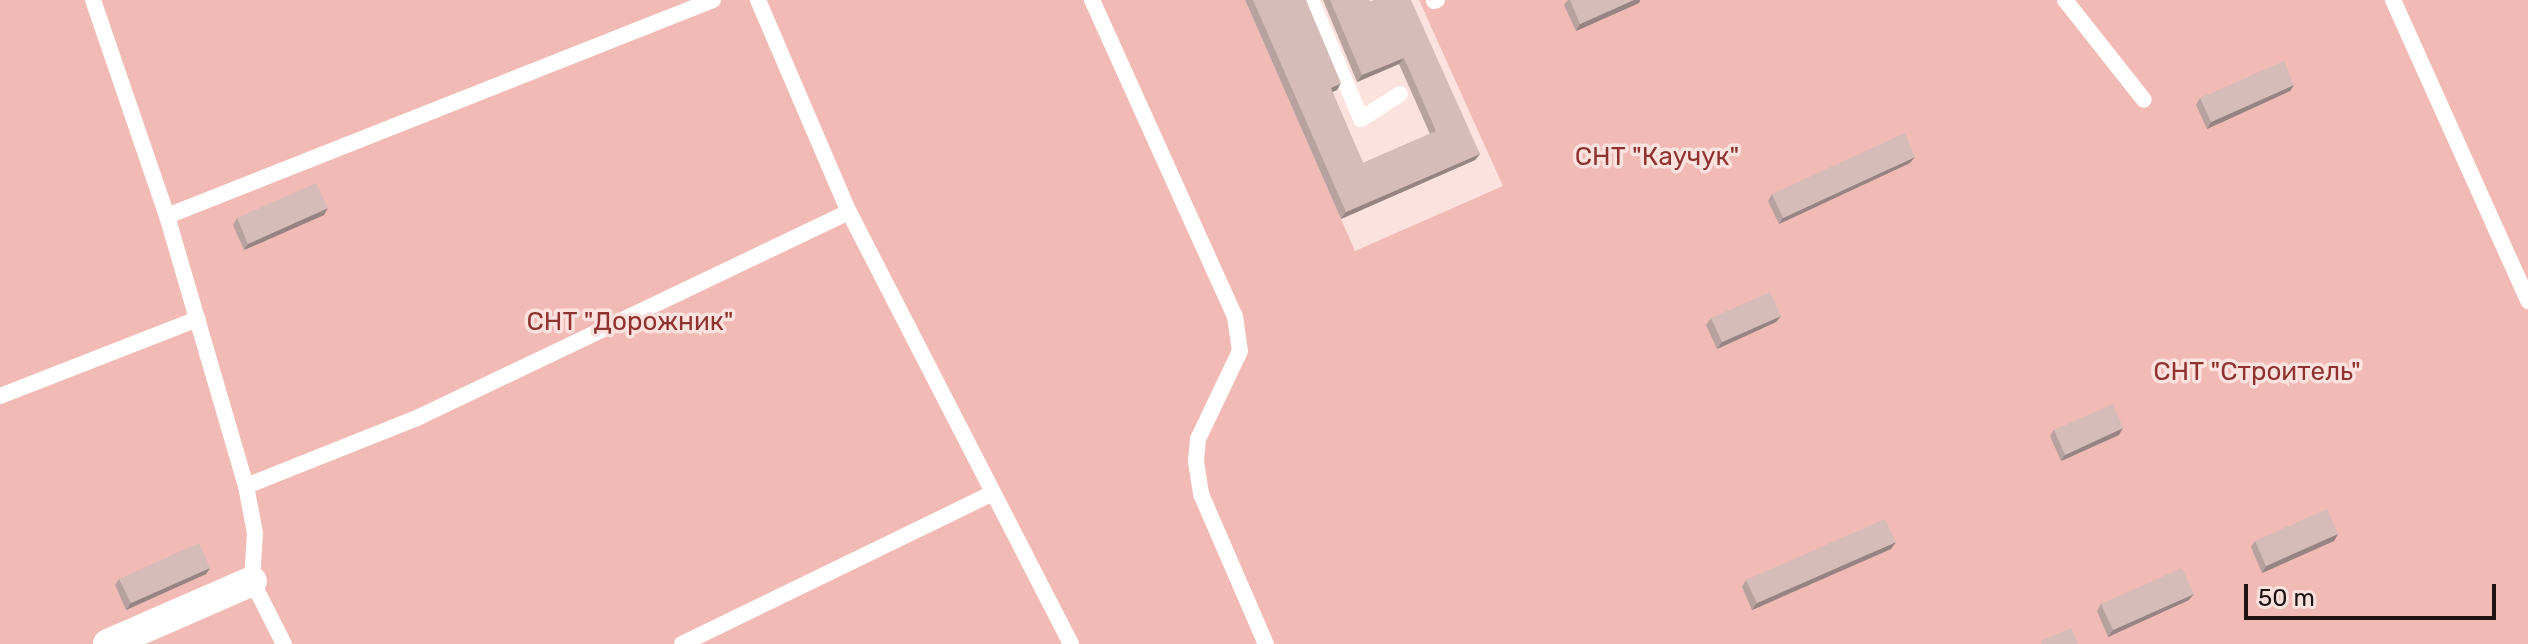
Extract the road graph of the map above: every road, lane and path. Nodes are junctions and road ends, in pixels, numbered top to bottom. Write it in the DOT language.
graph roads {
  1 [pos="713,0"];
  2 [pos="758,0"];
  3 [pos="1092,0"];
  4 [pos="1311,0"];
  5 [pos="2065,0"];
  6 [pos="2393,0"];
  7 [pos="95,1"];
  8 [pos="1400,94"];
  9 [pos="2144,100"];
  10 [pos="849,212"];
  11 [pos="167,216"];
  12 [pos="2528,301"];
  13 [pos="197,319"];
  14 [pos="0,396"];
  15 [pos="246,486"];
  16 [pos="989,495"];
  17 [pos="252,581"];
  18 [pos="108,644"];
  19 [pos="284,644"];
  20 [pos="682,644"];
  21 [pos="1071,644"];
  22 [pos="1266,644"];
  1 -- 11 [label="lane"];
  2 -- 10 [label="lane"];
  3 -- 22 [label="lane"];
  4 -- 8 [label="lane"];
  5 -- 9 [label="lane"];
  6 -- 12 [label="lane"];
  7 -- 11 [label="lane"];
  10 -- 15 [label="lane"];
  10 -- 16 [label="lane"];
  11 -- 13 [label="lane"];
  13 -- 14 [label="lane"];
  13 -- 15 [label="lane"];
  15 -- 17 [label="lane"];
  16 -- 20 [label="lane"];
  16 -- 21 [label="lane"];
  17 -- 18 [label="street"];
  17 -- 19 [label="lane"];
}
